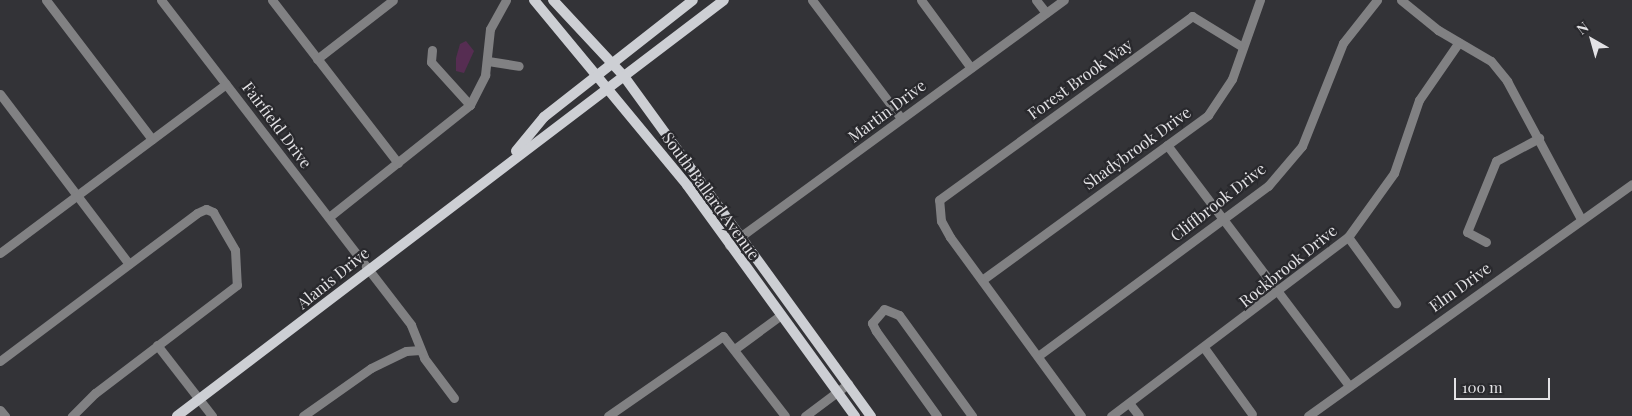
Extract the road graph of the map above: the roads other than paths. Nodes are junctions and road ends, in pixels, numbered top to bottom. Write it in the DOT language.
graph roads {
  1 [pos="46,0"];
  2 [pos="161,0"];
  3 [pos="272,0"];
  4 [pos="393,0"];
  5 [pos="506,0"];
  6 [pos="534,0"];
  7 [pos="553,0"];
  8 [pos="693,0"];
  9 [pos="724,0"];
  10 [pos="812,0"];
  11 [pos="921,0"];
  12 [pos="1036,0"];
  13 [pos="1064,0"];
  14 [pos="1260,0"];
  15 [pos="1377,0"];
  16 [pos="1401,0"];
  17 [pos="1046,13"];
  18 [pos="1459,42"];
  19 [pos="1241,46"];
  20 [pos="432,50"];
  21 [pos="317,59"];
  22 [pos="488,61"];
  23 [pos="612,62"];
  24 [pos="519,66"];
  25 [pos="971,68"];
  26 [pos="599,74"];
  27 [pos="623,75"];
  28 [pos="226,84"];
  29 [pos="609,86"];
  30 [pos="0,94"];
  31 [pos="470,105"];
  32 [pos="902,118"];
  33 [pos="1539,138"];
  34 [pos="152,139"];
  35 [pos="1167,145"];
  36 [pos="398,163"];
  37 [pos="508,163"];
  38 [pos="1632,184"];
  39 [pos="77,195"];
  40 [pos="329,217"];
  41 [pos="1222,220"];
  42 [pos="1582,220"];
  43 [pos="1348,237"];
  44 [pos="740,238"];
  45 [pos="1486,242"];
  46 [pos="729,245"];
  47 [pos="1,251"];
  48 [pos="129,264"];
  49 [pos="369,268"];
  50 [pos="982,280"];
  51 [pos="1279,293"];
  52 [pos="1396,303"];
  53 [pos="781,316"];
  54 [pos="157,345"];
  55 [pos="736,348"];
  56 [pos="1205,349"];
  57 [pos="420,350"];
  58 [pos="1038,356"];
  59 [pos="0,360"];
  60 [pos="848,384"];
  61 [pos="1348,386"];
  62 [pos="837,392"];
  63 [pos="454,398"];
  64 [pos="200,399"];
  65 [pos="1129,403"];
  66 [pos="0,410"];
  67 [pos="1252,414"];
  68 [pos="5,416"];
  69 [pos="72,416"];
  70 [pos="177,416"];
  71 [pos="212,416"];
  72 [pos="303,416"];
  73 [pos="608,416"];
  74 [pos="785,416"];
  75 [pos="805,416"];
  76 [pos="855,416"];
  77 [pos="871,416"];
  78 [pos="936,416"];
  79 [pos="972,416"];
  80 [pos="1081,416"];
  81 [pos="1111,416"];
  82 [pos="1139,416"];
  83 [pos="1308,416"];
  1 -- 34 [label="street"];
  2 -- 28 [label="street, Fairfield Drive"];
  3 -- 21 [label="street"];
  4 -- 21 [label="street"];
  5 -- 22 [label="street"];
  6 -- 26 [label="main road, South Ballard Avenue"];
  7 -- 23 [label="main road, South Ballard Avenue"];
  8 -- 23 [label="main road, Alanis Drive"];
  9 -- 27 [label="main road, Alanis Drive"];
  10 -- 32 [label="street"];
  11 -- 25 [label="street"];
  12 -- 17 [label="street"];
  13 -- 17 [label="street, Martin Drive"];
  14 -- 19 [label="street, Shadybrook Drive"];
  15 -- 41 [label="street, Cliffbrook Drive"];
  16 -- 18 [label="street"];
  17 -- 25 [label="street, Martin Drive"];
  18 -- 33 [label="street"];
  18 -- 43 [label="street, Rockbrook Drive"];
  19 -- 35 [label="street, Shadybrook Drive"];
  19 -- 50 [label="street, Forest Brook Way"];
  20 -- 31 [label="street"];
  21 -- 36 [label="street"];
  22 -- 24 [label="street"];
  22 -- 31 [label="street"];
  23 -- 26 [label="main road, Alanis Drive"];
  23 -- 27 [label="main road, South Ballard Avenue"];
  25 -- 32 [label="street, Martin Drive"];
  26 -- 29 [label="main road, South Ballard Avenue"];
  26 -- 37 [label="main road, Alanis Drive"];
  27 -- 29 [label="main road, Alanis Drive"];
  27 -- 44 [label="main road, South Ballard Avenue"];
  28 -- 34 [label="street"];
  28 -- 40 [label="street, Fairfield Drive"];
  29 -- 37 [label="main road, Alanis Drive"];
  29 -- 46 [label="main road, South Ballard Avenue"];
  30 -- 39 [label="street"];
  31 -- 36 [label="street"];
  32 -- 44 [label="street, Martin Drive"];
  33 -- 42 [label="street"];
  33 -- 45 [label="street"];
  34 -- 39 [label="street"];
  35 -- 41 [label="street"];
  35 -- 50 [label="street, Shadybrook Drive"];
  36 -- 40 [label="street"];
  37 -- 49 [label="main road, Alanis Drive"];
  38 -- 42 [label="street, Elm Drive"];
  39 -- 47 [label="street"];
  39 -- 48 [label="street"];
  40 -- 49 [label="street, Fairfield Drive"];
  41 -- 51 [label="street"];
  41 -- 58 [label="street, Cliffbrook Drive"];
  42 -- 61 [label="street, Elm Drive"];
  43 -- 51 [label="street, Rockbrook Drive"];
  43 -- 52 [label="street"];
  44 -- 46 [label="street, Martin Drive"];
  44 -- 60 [label="main road, South Ballard Avenue"];
  46 -- 53 [label="main road, South Ballard Avenue"];
  48 -- 54 [label="street"];
  48 -- 59 [label="street"];
  49 -- 57 [label="street, Fairfield Drive"];
  49 -- 64 [label="main road, Alanis Drive"];
  50 -- 58 [label="street"];
  51 -- 56 [label="street, Rockbrook Drive"];
  51 -- 61 [label="street"];
  53 -- 55 [label="street"];
  53 -- 62 [label="main road, South Ballard Avenue"];
  54 -- 64 [label="street"];
  54 -- 69 [label="street"];
  55 -- 73 [label="street"];
  55 -- 74 [label="street"];
  56 -- 65 [label="street, Rockbrook Drive"];
  56 -- 67 [label="street"];
  57 -- 63 [label="street, Fairfield Drive"];
  57 -- 72 [label="street"];
  58 -- 80 [label="street"];
  60 -- 62 [label="street"];
  60 -- 77 [label="main road, South Ballard Avenue"];
  61 -- 83 [label="street, Elm Drive"];
  62 -- 75 [label="street"];
  62 -- 76 [label="main road, South Ballard Avenue"];
  64 -- 70 [label="main road, Alanis Drive"];
  64 -- 71 [label="street"];
  65 -- 81 [label="street, Rockbrook Drive"];
  65 -- 82 [label="street"];
  66 -- 68 [label="street"];
  78 -- 79 [label="street"];
}
